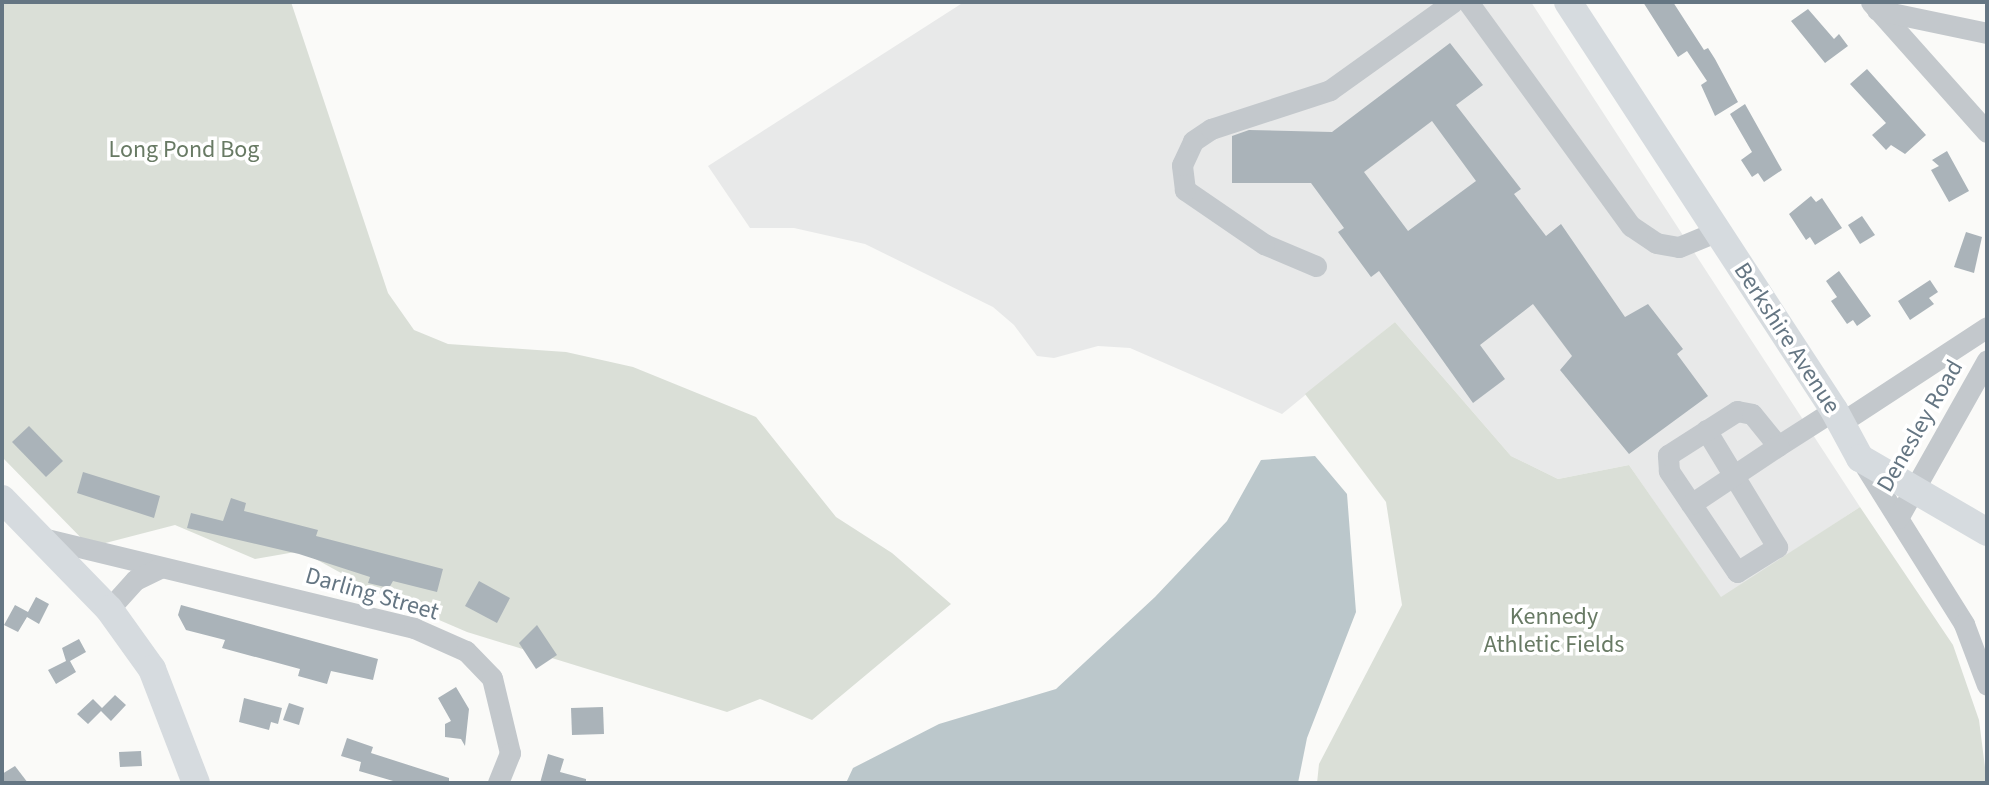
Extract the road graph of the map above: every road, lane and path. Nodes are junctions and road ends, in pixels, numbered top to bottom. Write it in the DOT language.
graph roads {
  1 [pos="1453,2"];
  2 [pos="1468,2"];
  3 [pos="1569,2"];
  4 [pos="1874,6"];
  5 [pos="1987,33"];
  6 [pos="1987,132"];
  7 [pos="1718,231"];
  8 [pos="1316,265"];
  9 [pos="1987,327"];
  10 [pos="1987,360"];
  11 [pos="1838,416"];
  12 [pos="1706,430"];
  13 [pos="1778,446"];
  14 [pos="1860,458"];
  15 [pos="1734,476"];
  16 [pos="1914,488"];
  17 [pos="2,499"];
  18 [pos="1691,504"];
  19 [pos="1898,518"];
  20 [pos="1987,532"];
  21 [pos="42,538"];
  22 [pos="159,568"];
  23 [pos="109,609"];
  24 [pos="1987,685"];
  25 [pos="195,783"];
  26 [pos="498,783"];
  1 -- 8 [label="street"];
  2 -- 7 [label="street"];
  3 -- 7 [label="main road, Berkshire Avenue"];
  4 -- 5 [label="street"];
  4 -- 6 [label="street"];
  7 -- 11 [label="main road, Berkshire Avenue"];
  9 -- 11 [label="street, Denesley Road"];
  10 -- 16 [label="street, Denesley Road"];
  11 -- 13 [label="street, Denesley Road"];
  11 -- 14 [label="main road, Berkshire Avenue"];
  12 -- 13 [label="street"];
  12 -- 15 [label="street"];
  12 -- 18 [label="street"];
  13 -- 15 [label="street, Denesley Road"];
  14 -- 16 [label="main road"];
  14 -- 19 [label="street, Berkshire Avenue"];
  15 -- 18 [label="street, Denesley Road"];
  15 -- 18 [label="street"];
  16 -- 19 [label="street, Denesley Road"];
  16 -- 20 [label="main road"];
  17 -- 21 [label="main road"];
  19 -- 24 [label="street, Berkshire Avenue"];
  21 -- 22 [label="street, Darling Street"];
  21 -- 23 [label="main road"];
  22 -- 23 [label="street"];
  22 -- 26 [label="street, Darling Street"];
  23 -- 25 [label="main road"];
}
